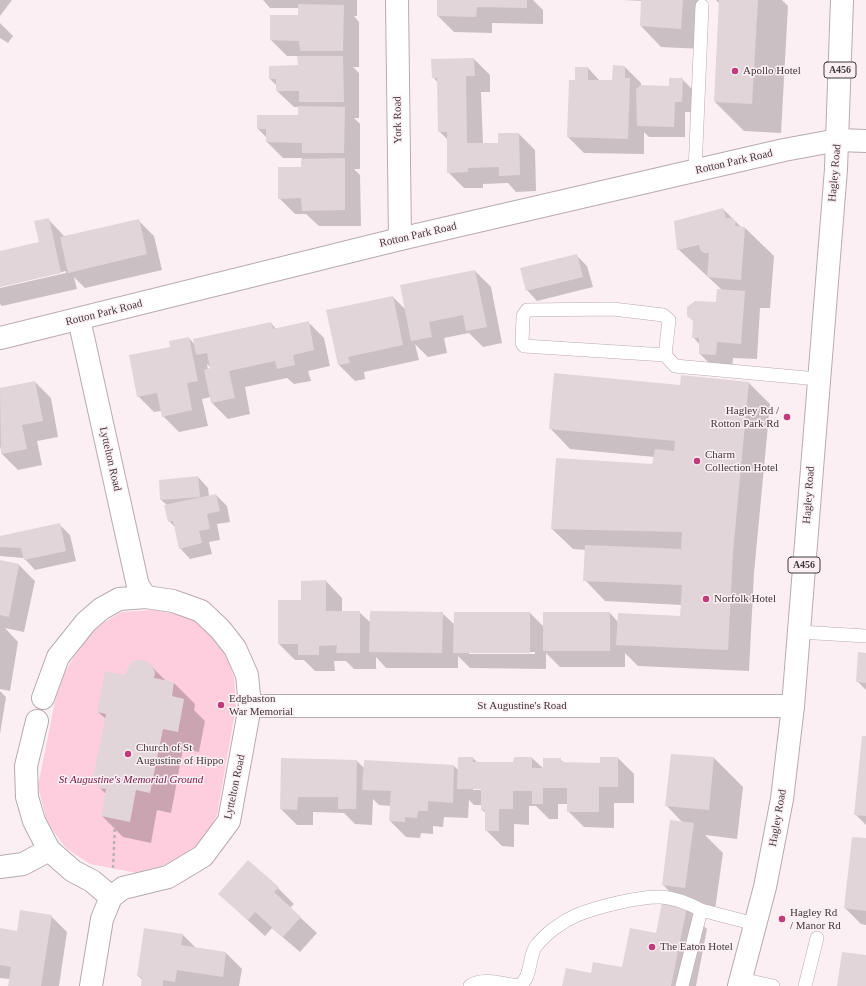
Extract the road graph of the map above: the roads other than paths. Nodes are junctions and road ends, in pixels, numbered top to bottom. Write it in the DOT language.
graph roads {
  1 [pos="397,0"];
  2 [pos="842,0"];
  3 [pos="702,6"];
  4 [pos="838,140"];
  5 [pos="866,141"];
  6 [pos="695,171"];
  7 [pos="400,239"];
  8 [pos="79,319"];
  9 [pos="0,338"];
  10 [pos="665,355"];
  11 [pos="818,379"];
  12 [pos="146,597"];
  13 [pos="799,632"];
  14 [pos="866,636"];
  15 [pos="43,698"];
  16 [pos="250,706"];
  17 [pos="793,706"];
  18 [pos="37,721"];
  19 [pos="49,850"];
  20 [pos="0,867"];
  21 [pos="111,897"];
  22 [pos="701,910"];
  23 [pos="755,924"];
  24 [pos="817,938"];
  25 [pos="740,982"];
  26 [pos="92,986"];
  27 [pos="470,986"];
  28 [pos="682,986"];
  29 [pos="773,986"];
  30 [pos="805,986"];
  1 -- 7 [label="main road, York Road"];
  2 -- 4 [label="main road, Hagley Road / A456"];
  3 -- 6 [label="lane"];
  4 -- 5 [label="main road, Rotton Park Road"];
  4 -- 6 [label="main road, Rotton Park Road"];
  4 -- 11 [label="main road, Hagley Road / A456"];
  6 -- 7 [label="main road, Rotton Park Road"];
  7 -- 8 [label="main road, Rotton Park Road"];
  8 -- 9 [label="main road, Rotton Park Road"];
  8 -- 12 [label="main road, Lyttelton Road"];
  10 -- 10 [label="lane"];
  10 -- 11 [label="lane"];
  11 -- 13 [label="main road, Hagley Road / A456"];
  12 -- 15 [label="main road, Lyttelton Road"];
  12 -- 16 [label="main road, Lyttelton Road"];
  13 -- 14 [label="lane"];
  13 -- 17 [label="main road, Hagley Road / A456"];
  16 -- 17 [label="main road, St Augustine's Road"];
  16 -- 21 [label="main road, Lyttelton Road"];
  17 -- 23 [label="main road, Hagley Road / A456"];
  18 -- 19 [label="main road"];
  19 -- 20 [label="main road"];
  19 -- 21 [label="main road"];
  21 -- 26 [label="main road"];
  22 -- 23 [label="lane"];
  22 -- 27 [label="lane"];
  22 -- 28 [label="lane"];
  23 -- 25 [label="main road, Hagley Road / A456"];
  24 -- 30 [label="lane"];
  25 -- 29 [label="lane"];
}
